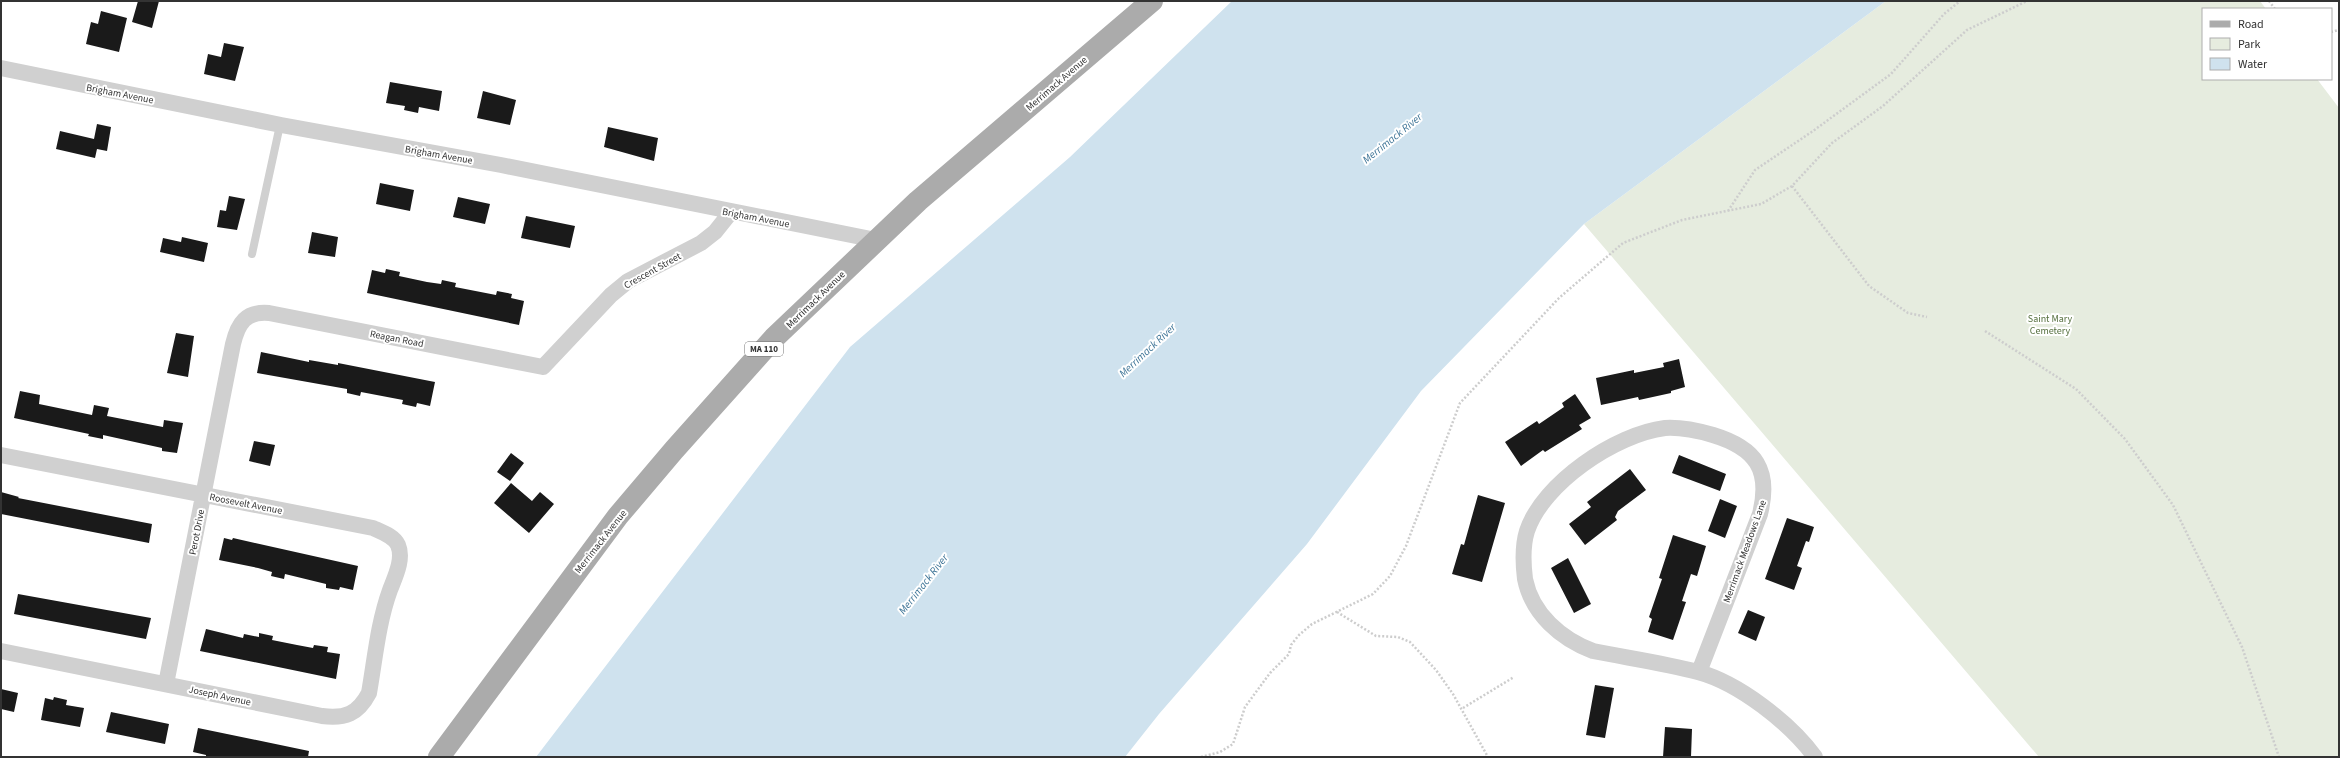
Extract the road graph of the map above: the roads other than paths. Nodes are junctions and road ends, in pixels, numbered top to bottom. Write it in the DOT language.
graph roads {
  1 [pos="1152,1"];
  2 [pos="1,68"];
  3 [pos="280,125"];
  4 [pos="731,212"];
  5 [pos="876,240"];
  6 [pos="252,254"];
  7 [pos="250,314"];
  8 [pos="543,366"];
  9 [pos="1,455"];
  10 [pos="203,495"];
  11 [pos="379,632"];
  12 [pos="1,651"];
  13 [pos="1699,672"];
  14 [pos="166,684"];
  15 [pos="439,757"];
  16 [pos="1815,757"];
  1 -- 5 [label="main road, Merrimack Avenue / MA 110"];
  2 -- 3 [label="street, Brigham Avenue"];
  3 -- 4 [label="street, Brigham Avenue"];
  3 -- 6 [label="lane"];
  4 -- 5 [label="street, Brigham Avenue"];
  4 -- 8 [label="street, Crescent Street"];
  5 -- 15 [label="main road, Merrimack Avenue / MA 110"];
  7 -- 8 [label="street, Reagan Road"];
  7 -- 10 [label="street, Perot Drive"];
  9 -- 10 [label="street, Roosevelt Avenue"];
  10 -- 11 [label="street, Roosevelt Avenue"];
  10 -- 14 [label="street, Perot Drive"];
  11 -- 14 [label="street, Joseph Avenue"];
  12 -- 14 [label="street, Joseph Avenue"];
  13 -- 13 [label="street, Merrimack Meadows Lane"];
  13 -- 16 [label="street, Merrimack Meadows Lane"];
}
